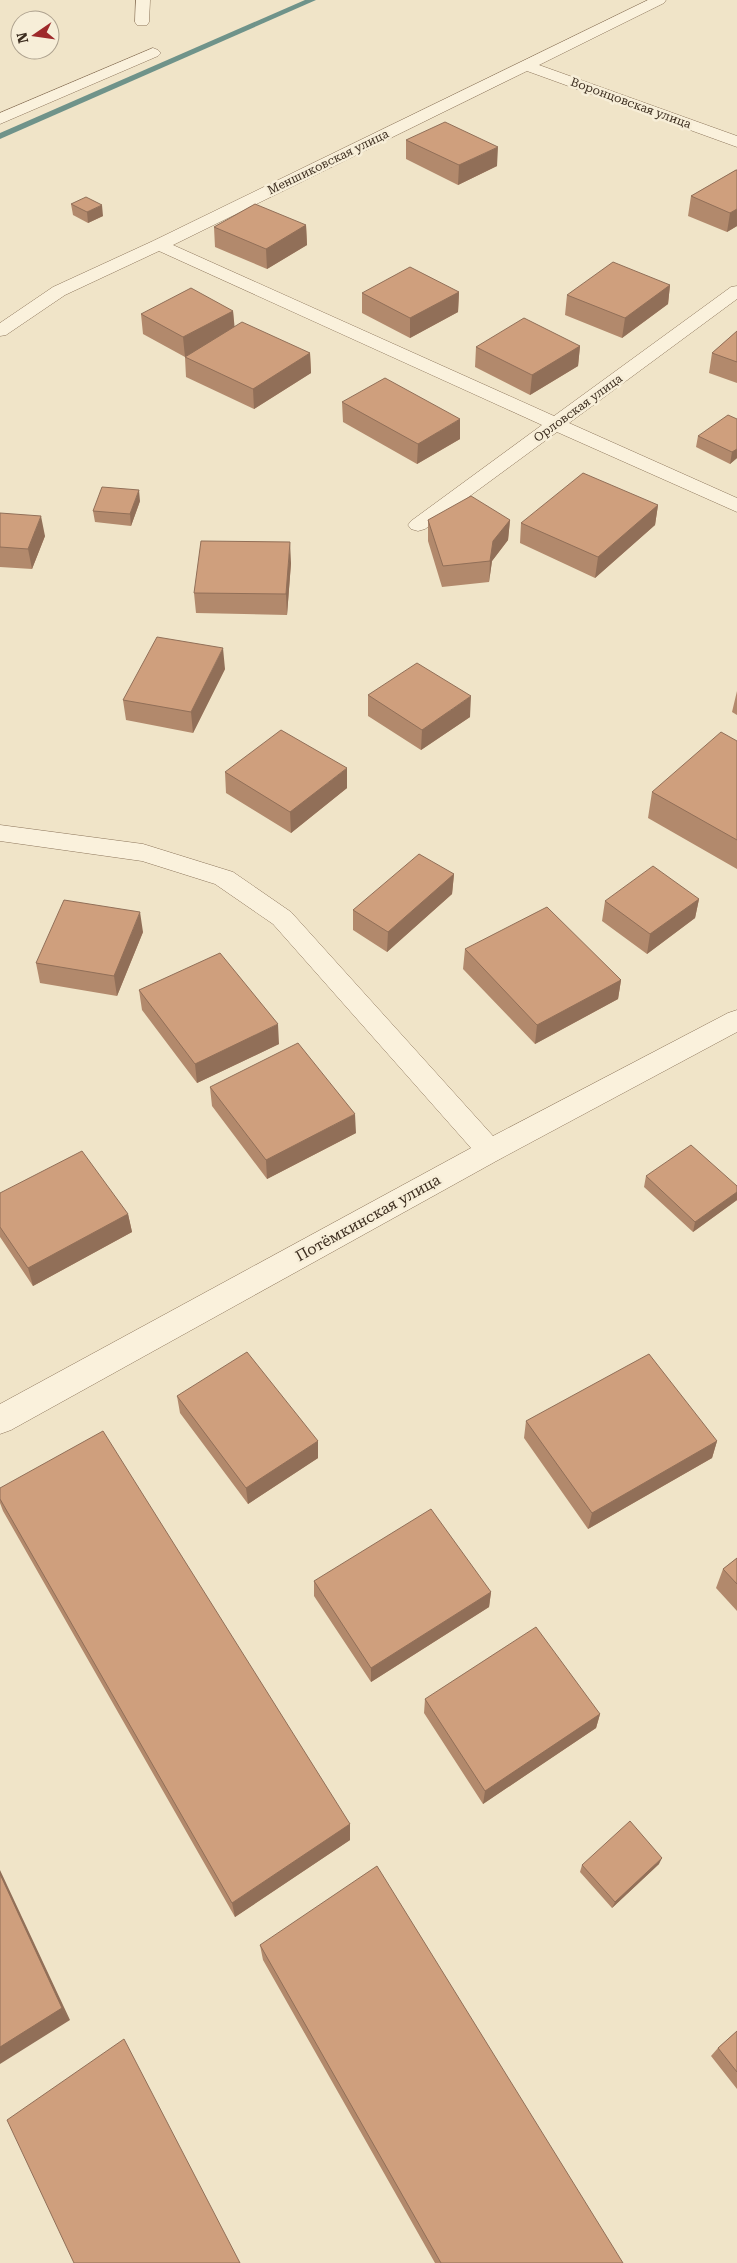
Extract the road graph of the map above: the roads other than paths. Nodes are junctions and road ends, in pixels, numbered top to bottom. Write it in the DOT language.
graph roads {
  1 [pos="142,0"];
  2 [pos="659,0"];
  3 [pos="142,22"];
  4 [pos="153,53"];
  5 [pos="526,65"];
  6 [pos="0,119"];
  7 [pos="737,142"];
  8 [pos="159,245"];
  9 [pos="737,291"];
  10 [pos="0,331"];
  11 [pos="556,424"];
  12 [pos="737,506"];
  13 [pos="418,525"];
  14 [pos="0,833"];
  15 [pos="737,1020"];
  16 [pos="490,1151"];
  17 [pos="0,1420"];
  1 -- 3 [label="street"];
  2 -- 5 [label="street, Меншиковская улица"];
  4 -- 6 [label="street"];
  5 -- 7 [label="street, Воронцовская улица"];
  5 -- 8 [label="street, Меншиковская улица"];
  8 -- 10 [label="street, Меншиковская улица"];
  8 -- 11 [label="street"];
  9 -- 11 [label="street, Орловская улица"];
  11 -- 12 [label="street"];
  11 -- 13 [label="street, Орловская улица"];
  14 -- 16 [label="street"];
  15 -- 16 [label="street, Потёмкинская улица"];
  16 -- 17 [label="street, Потёмкинская улица"];
}
